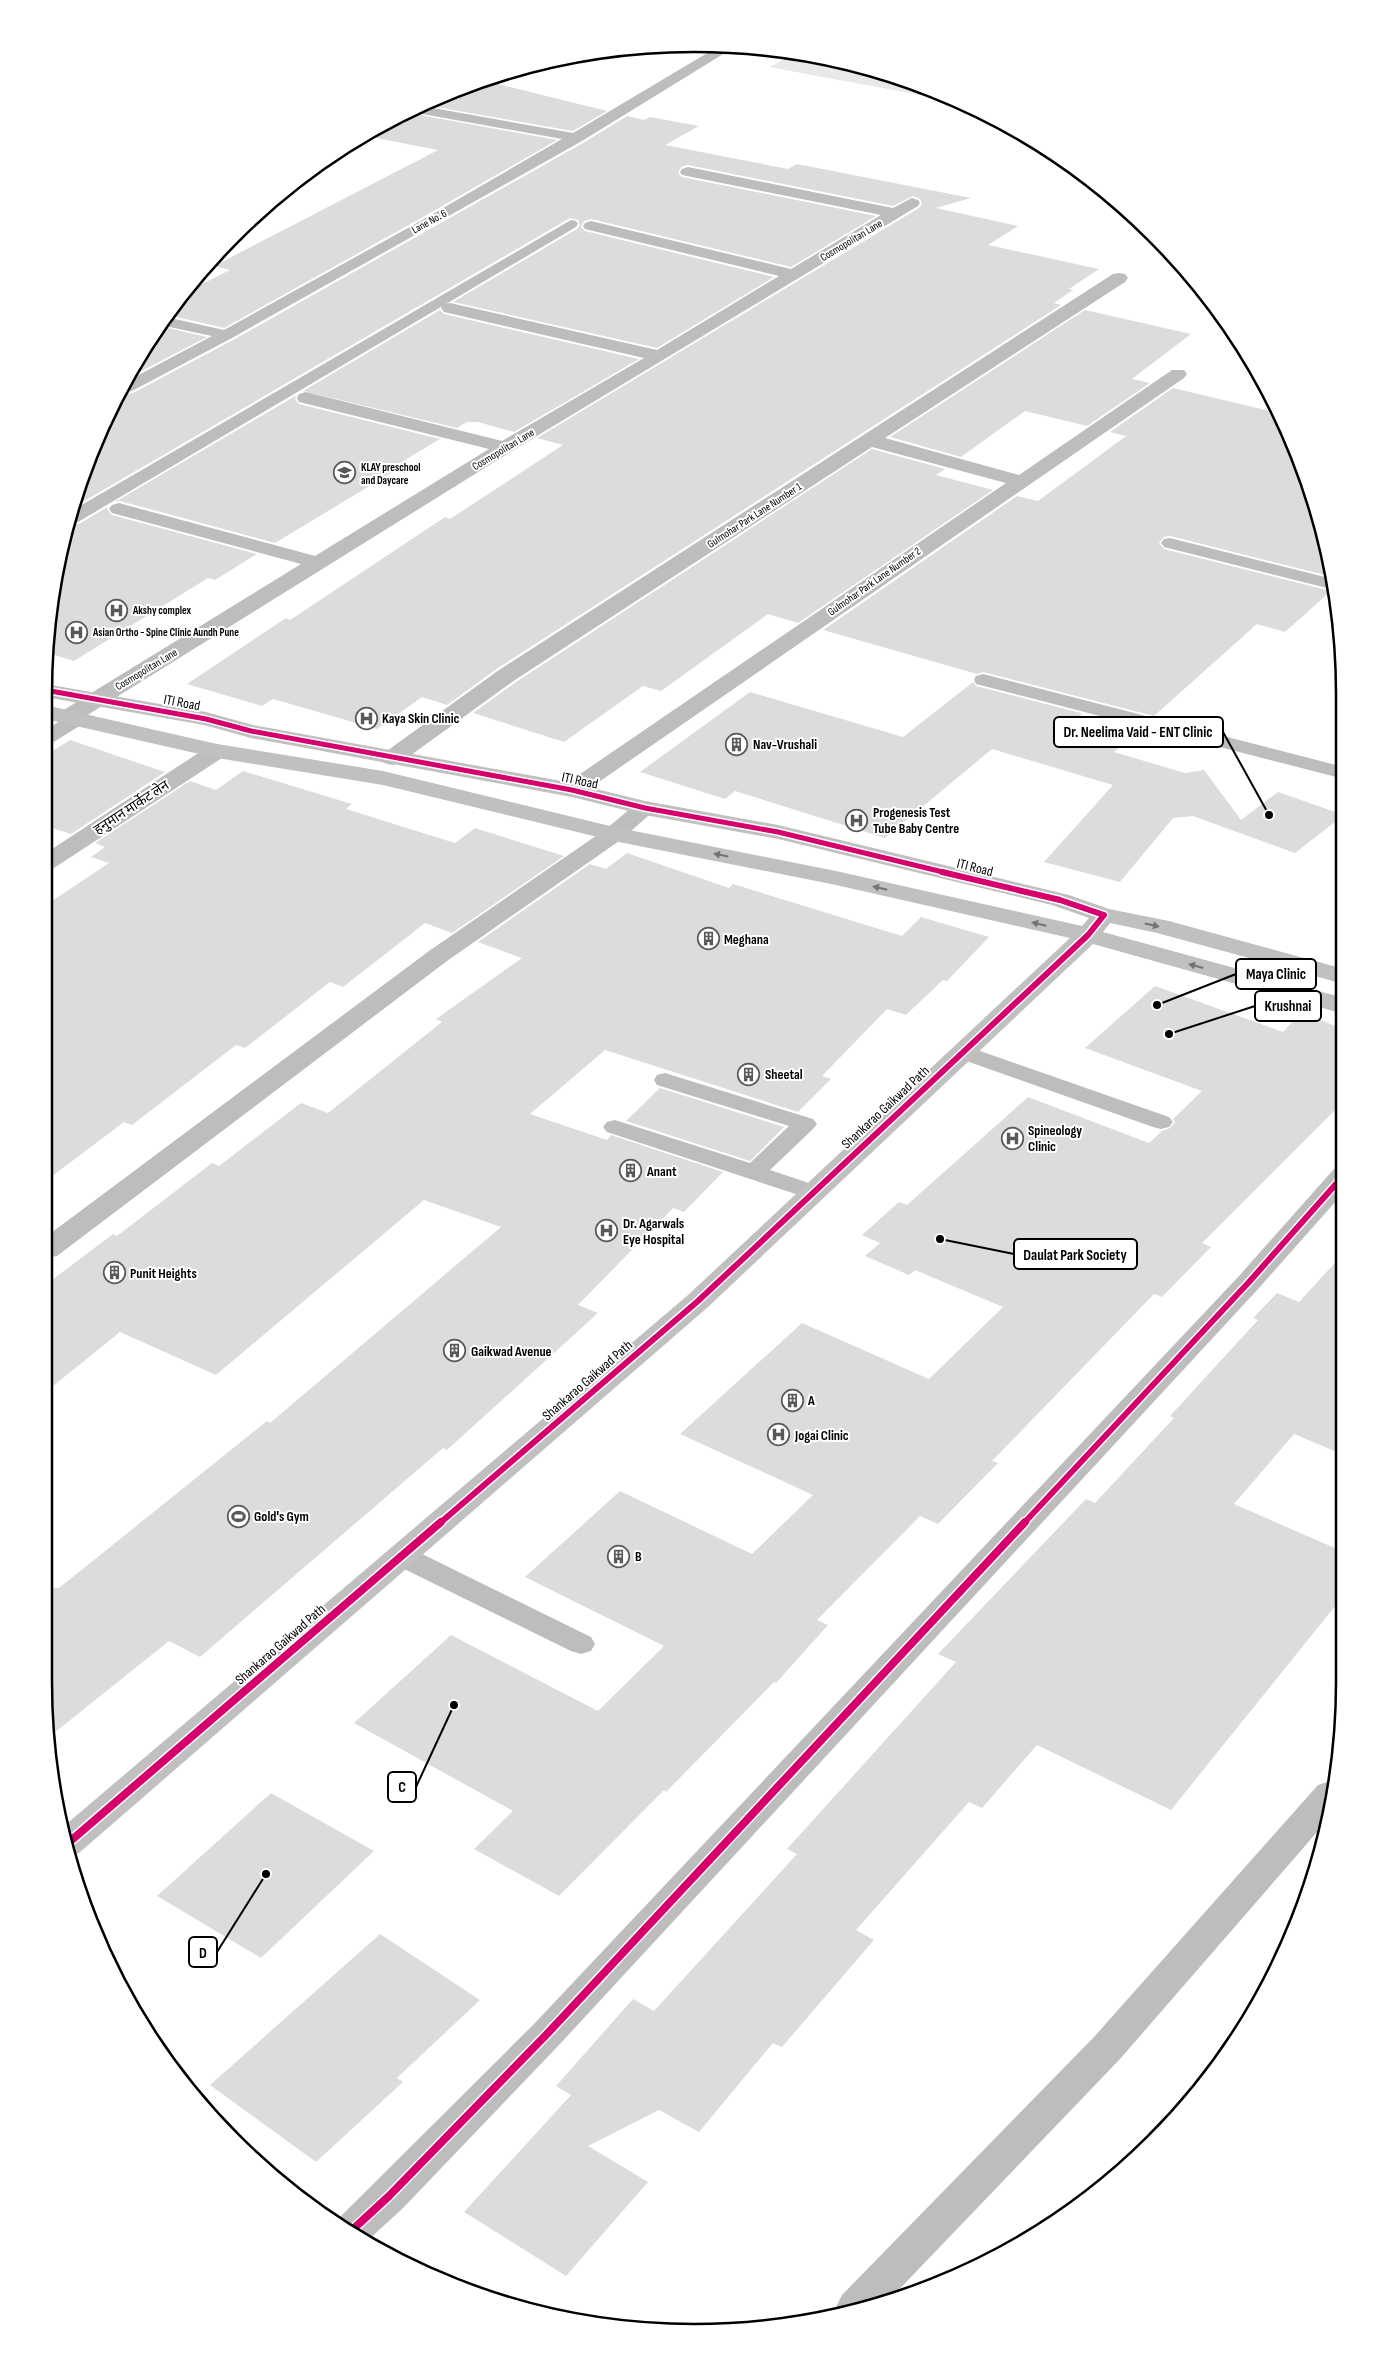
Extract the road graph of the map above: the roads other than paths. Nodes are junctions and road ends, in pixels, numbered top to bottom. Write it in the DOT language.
graph roads {
  1 [pos="717,53"];
  2 [pos="428,111"];
  3 [pos="577,138"];
  4 [pos="688,172"];
  5 [pos="912,203"];
  6 [pos="895,213"];
  7 [pos="570,224"];
  8 [pos="591,226"];
  9 [pos="794,275"];
  10 [pos="1119,278"];
  11 [pos="450,308"];
  12 [pos="172,323"];
  13 [pos="227,335"];
  14 [pos="660,356"];
  15 [pos="1178,374"];
  16 [pos="133,384"];
  17 [pos="306,398"];
  18 [pos="869,440"];
  19 [pos="505,447"];
  20 [pos="1020,481"];
  21 [pos="119,509"];
  22 [pos="78,514"];
  23 [pos="1170,543"];
  24 [pos="320,563"];
  25 [pos="1326,583"];
  26 [pos="983,680"];
  27 [pos="52,691"];
  28 [pos="97,698"];
  29 [pos="52,713"];
  30 [pos="74,718"];
  31 [pos="52,734"];
  32 [pos="217,751"];
  33 [pos="392,758"];
  34 [pos="1336,771"];
  35 [pos="572,790"];
  36 [pos="645,808"];
  37 [pos="614,834"];
  38 [pos="52,859"];
  39 [pos="1096,925"];
  40 [pos="1336,975"];
  41 [pos="1336,1003"];
  42 [pos="963,1052"];
  43 [pos="665,1080"];
  44 [pos="1161,1122"];
  45 [pos="615,1127"];
  46 [pos="754,1173"];
  47 [pos="1336,1184"];
  48 [pos="813,1192"];
  49 [pos="60,1227"];
  50 [pos="52,1241"];
  51 [pos="402,1556"];
  52 [pos="581,1644"];
  53 [pos="1325,1799"];
  54 [pos="72,1840"];
  55 [pos="356,2226"];
  56 [pos="861,2302"];
  1 -- 3 [label="lane, Lane No. 6"];
  2 -- 3 [label="lane"];
  3 -- 13 [label="lane, Lane No. 6"];
  4 -- 6 [label="street"];
  5 -- 6 [label="street, Cosmopolitan Lane"];
  6 -- 9 [label="street, Cosmopolitan Lane"];
  7 -- 22 [label="lane"];
  8 -- 9 [label="street"];
  9 -- 14 [label="street, Cosmopolitan Lane"];
  10 -- 18 [label="street, Gulmohar Park Lane Number 1"];
  11 -- 14 [label="street"];
  12 -- 13 [label="lane"];
  13 -- 16 [label="lane, Lane No. 6"];
  14 -- 19 [label="street, Cosmopolitan Lane"];
  15 -- 20 [label="street, Gulmohar Park Lane Number 2"];
  17 -- 19 [label="street"];
  18 -- 20 [label="street"];
  18 -- 33 [label="street, Gulmohar Park Lane Number 1"];
  19 -- 24 [label="street, Cosmopolitan Lane"];
  20 -- 35 [label="street, Gulmohar Park Lane Number 2"];
  21 -- 24 [label="street"];
  23 -- 25 [label="lane"];
  24 -- 28 [label="street, Cosmopolitan Lane"];
  26 -- 34 [label="lane"];
  27 -- 28 [label="main road, ITI Road"];
  28 -- 30 [label="street, Cosmopolitan Lane"];
  28 -- 33 [label="main road, ITI Road"];
  29 -- 30 [label="main road, ITI Road"];
  30 -- 31 [label="lane"];
  30 -- 32 [label="main road, ITI Road"];
  32 -- 37 [label="main road, ITI Road"];
  32 -- 38 [label="street, हनुमान मार्केट लेन"];
  33 -- 35 [label="main road, ITI Road"];
  35 -- 36 [label="main road, ITI Road"];
  36 -- 37 [label="street"];
  36 -- 39 [label="main road, ITI Road"];
  39 -- 37 [label="main road, ITI Road, one-way"];
  37 -- 49 [label="street"];
  39 -- 40 [label="main road, ITI Road, one-way"];
  41 -- 39 [label="main road, ITI Road, one-way"];
  39 -- 42 [label="main road, Shankarao Gaikwad Path"];
  42 -- 44 [label="lane"];
  42 -- 48 [label="main road, Shankarao Gaikwad Path"];
  43 -- 46 [label="lane"];
  45 -- 46 [label="lane"];
  46 -- 48 [label="lane"];
  47 -- 55 [label="street"];
  48 -- 51 [label="main road, Shankarao Gaikwad Path"];
  49 -- 50 [label="street"];
  51 -- 52 [label="lane"];
  51 -- 54 [label="main road, Shankarao Gaikwad Path"];
  53 -- 56 [label="street"];
}
